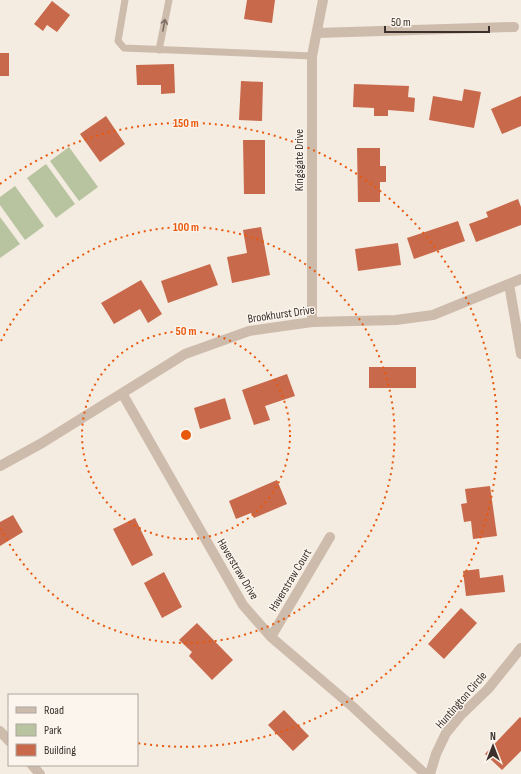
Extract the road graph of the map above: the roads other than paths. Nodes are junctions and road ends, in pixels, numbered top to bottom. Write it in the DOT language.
graph roads {
  1 [pos="125,0"];
  2 [pos="169,0"];
  3 [pos="323,0"];
  4 [pos="514,27"];
  5 [pos="317,33"];
  6 [pos="159,50"];
  7 [pos="312,56"];
  8 [pos="521,279"];
  9 [pos="510,284"];
  10 [pos="312,322"];
  11 [pos="521,354"];
  12 [pos="122,393"];
  13 [pos="0,466"];
  14 [pos="330,537"];
  15 [pos="271,637"];
  16 [pos="521,648"];
  17 [pos="0,731"];
  18 [pos="8,739"];
  19 [pos="33,766"];
  20 [pos="40,774"];
  21 [pos="425,774"];
  22 [pos="430,774"];
  1 -- 6 [label="lane"];
  6 -- 2 [label="lane, one-way"];
  3 -- 5 [label="street, Kingsgate Drive"];
  4 -- 5 [label="street"];
  5 -- 7 [label="street, Kingsgate Drive"];
  6 -- 7 [label="lane"];
  7 -- 10 [label="street, Kingsgate Drive"];
  8 -- 9 [label="street, Brookhurst Drive"];
  9 -- 10 [label="street, Brookhurst Drive"];
  9 -- 11 [label="street"];
  10 -- 12 [label="street, Brookhurst Drive"];
  12 -- 13 [label="street, Brookhurst Drive"];
  12 -- 15 [label="street, Haverstraw Drive"];
  14 -- 15 [label="street, Haverstraw Court"];
  15 -- 21 [label="street, Haverstraw Drive"];
  16 -- 22 [label="street, Huntington Circle"];
  17 -- 18 [label="street"];
  19 -- 20 [label="street"];
}
